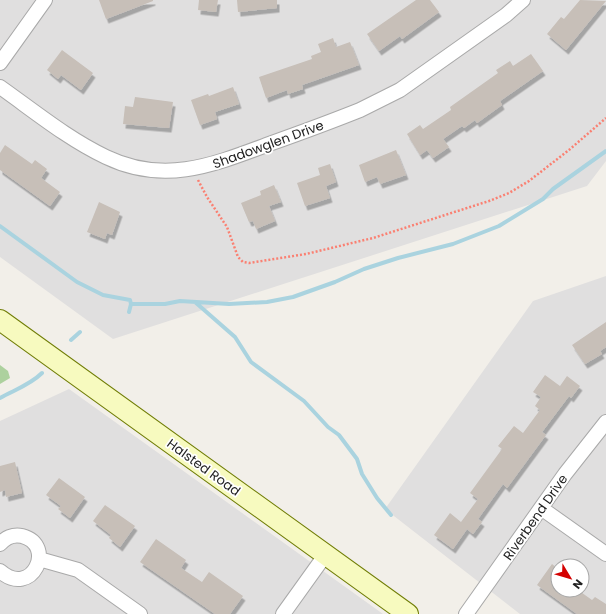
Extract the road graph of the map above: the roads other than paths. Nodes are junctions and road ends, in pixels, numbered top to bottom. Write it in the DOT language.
graph roads {
  1 [pos="45,0"];
  2 [pos="523,0"];
  3 [pos="0,63"];
  4 [pos="0,86"];
  5 [pos="0,320"];
  6 [pos="606,422"];
  7 [pos="541,508"];
  8 [pos="0,544"];
  9 [pos="326,554"];
  10 [pos="606,554"];
  11 [pos="39,559"];
  12 [pos="0,571"];
  13 [pos="140,614"];
  14 [pos="283,614"];
  15 [pos="408,614"];
  16 [pos="466,614"];
  1 -- 3 [label="street"];
  2 -- 4 [label="street, Shadowglen Drive"];
  5 -- 9 [label="street, Halsted Road"];
  6 -- 7 [label="street, Riverbend Drive"];
  7 -- 10 [label="street"];
  7 -- 16 [label="street, Riverbend Drive"];
  8 -- 11 [label="street"];
  9 -- 14 [label="street"];
  9 -- 15 [label="street, Halsted Road"];
  11 -- 12 [label="street"];
  11 -- 13 [label="street"];
}
